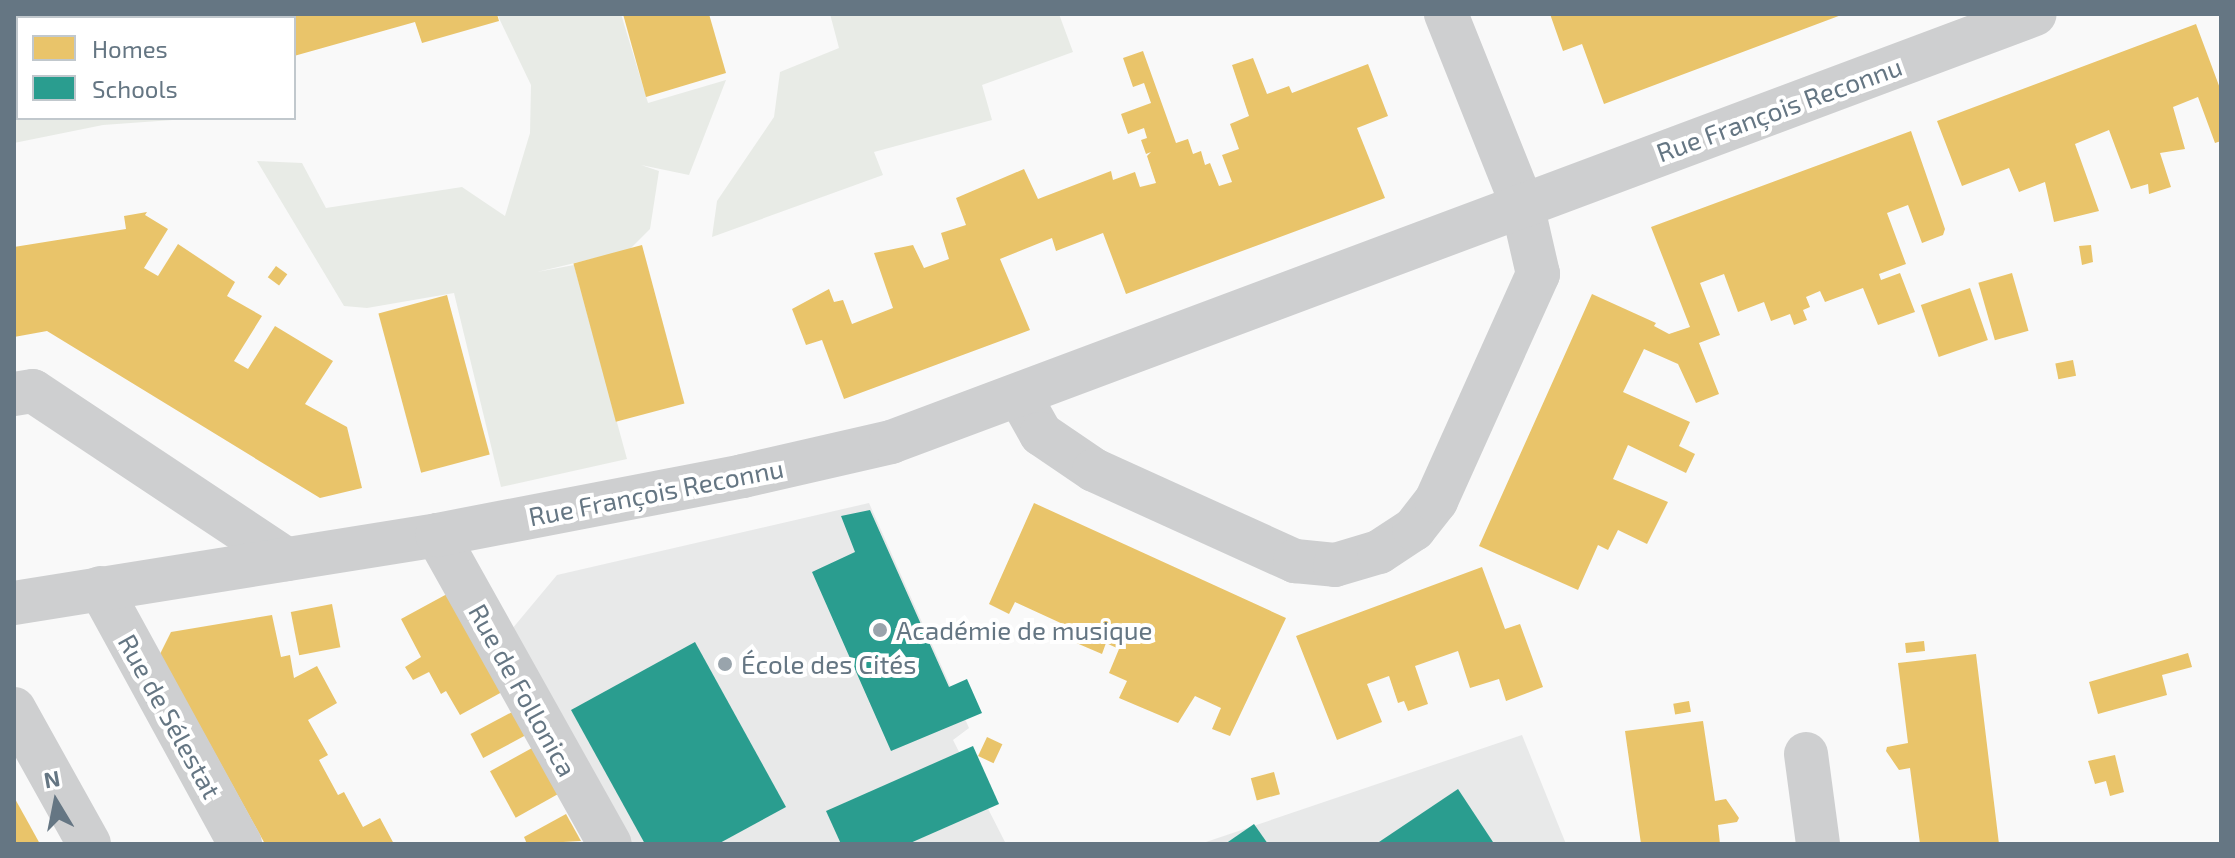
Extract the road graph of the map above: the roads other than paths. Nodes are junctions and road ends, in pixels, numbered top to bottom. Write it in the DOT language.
graph roads {
  1 [pos="1446,14"];
  2 [pos="2035,14"];
  3 [pos="1522,204"];
  4 [pos="14,394"];
  5 [pos="1019,395"];
  6 [pos="437,535"];
  7 [pos="286,559"];
  8 [pos="100,588"];
  9 [pos="14,603"];
  10 [pos="14,709"];
  11 [pos="1806,754"];
  12 [pos="89,844"];
  13 [pos="240,844"];
  14 [pos="610,844"];
  15 [pos="1818,844"];
  1 -- 3 [label="street"];
  2 -- 3 [label="street, Rue François Reconnu"];
  3 -- 5 [label="street, Rue François Reconnu"];
  3 -- 5 [label="street"];
  4 -- 7 [label="street"];
  5 -- 6 [label="street, Rue François Reconnu"];
  6 -- 7 [label="street, Rue François Reconnu"];
  6 -- 14 [label="street, Rue de Follonica"];
  7 -- 8 [label="street, Rue François Reconnu"];
  8 -- 9 [label="street, Rue François Reconnu"];
  8 -- 13 [label="street, Rue de Sélestat"];
  10 -- 12 [label="street"];
  11 -- 15 [label="street"];
}
